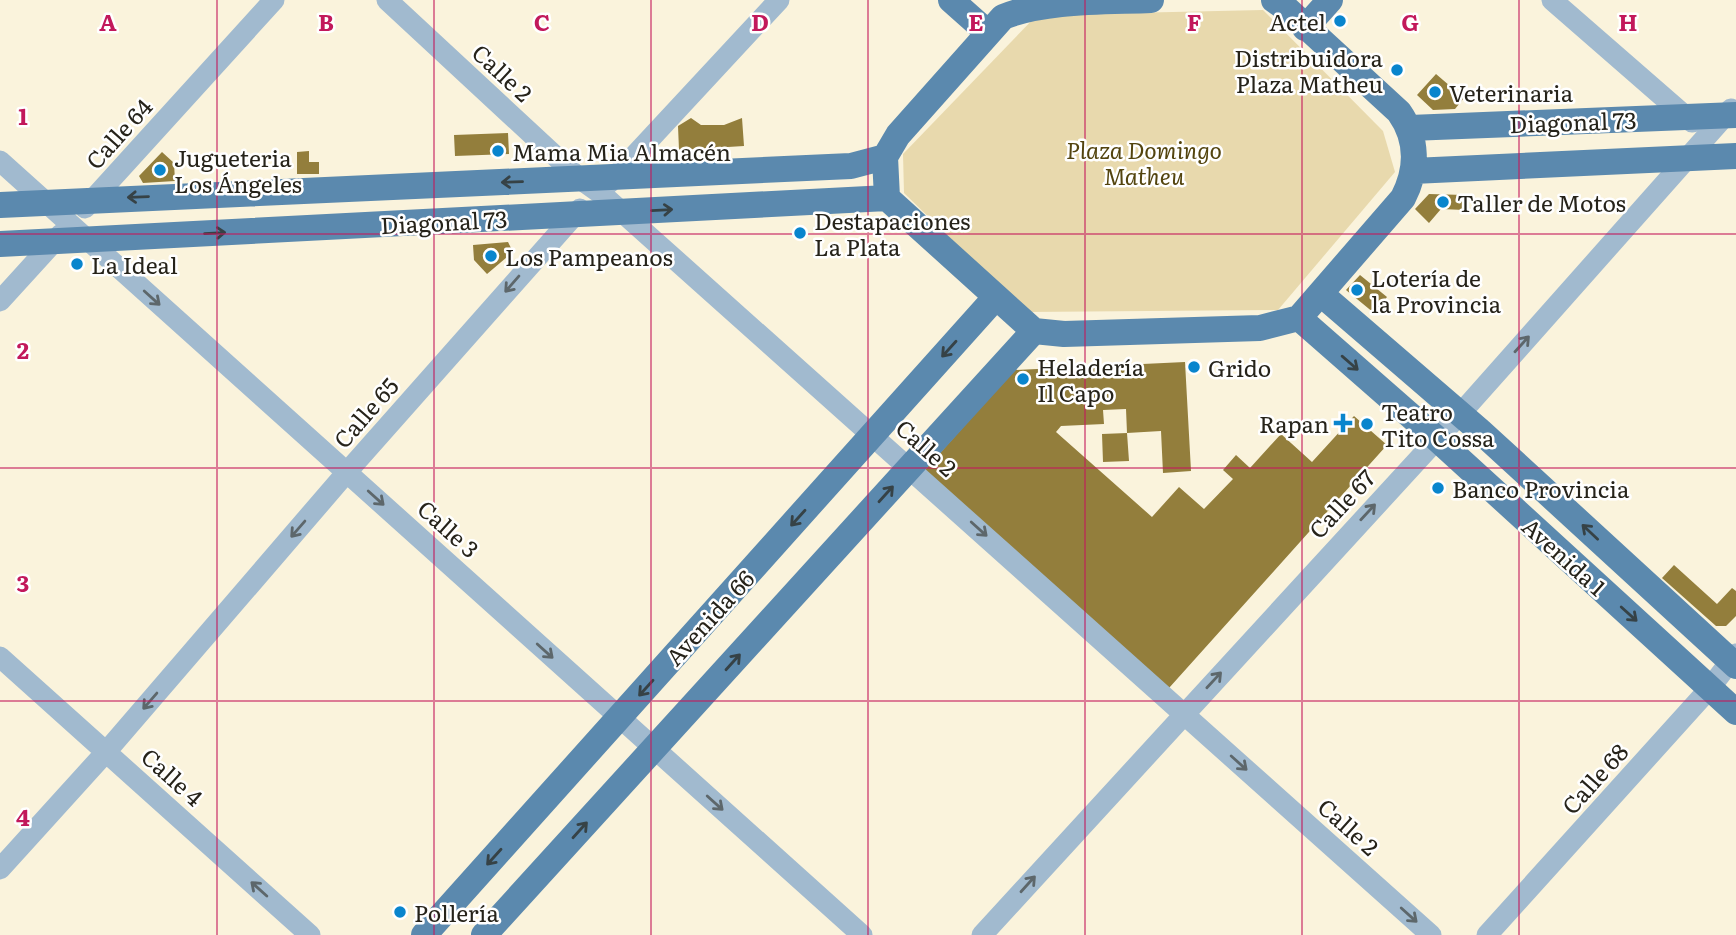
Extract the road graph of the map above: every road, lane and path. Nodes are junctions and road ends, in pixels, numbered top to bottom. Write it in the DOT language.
graph roads {
  1 [pos="274,0"];
  2 [pos="387,0"];
  3 [pos="779,0"];
  4 [pos="951,0"];
  5 [pos="1151,0"];
  6 [pos="1274,0"];
  7 [pos="1330,0"];
  8 [pos="1552,0"];
  9 [pos="1011,5"];
  10 [pos="1305,28"];
  11 [pos="987,32"];
  12 [pos="1733,111"];
  13 [pos="1686,116"];
  14 [pos="1410,128"];
  15 [pos="1707,136"];
  16 [pos="885,157"];
  17 [pos="1687,158"];
  18 [pos="1734,158"];
  19 [pos="0,160"];
  20 [pos="1413,171"];
  21 [pos="598,183"];
  22 [pos="887,198"];
  23 [pos="93,199"];
  24 [pos="47,202"];
  25 [pos="0,205"];
  26 [pos="622,212"];
  27 [pos="574,215"];
  28 [pos="71,235"];
  29 [pos="0,244"];
  30 [pos="1321,295"];
  31 [pos="995,298"];
  32 [pos="0,301"];
  33 [pos="1299,318"];
  34 [pos="1034,331"];
  35 [pos="1461,413"];
  36 [pos="873,435"];
  37 [pos="1436,438"];
  38 [pos="910,467"];
  39 [pos="347,472"];
  40 [pos="0,657"];
  41 [pos="1734,661"];
  42 [pos="1710,688"];
  43 [pos="1736,712"];
  44 [pos="1184,713"];
  45 [pos="619,717"];
  46 [pos="654,748"];
  47 [pos="106,752"];
  48 [pos="0,869"];
  49 [pos="310,935"];
  50 [pos="424,935"];
  51 [pos="484,935"];
  52 [pos="862,935"];
  53 [pos="982,935"];
  54 [pos="1431,935"];
  55 [pos="1487,935"];
  1 -- 23 [label="street, Calle 64"];
  2 -- 21 [label="street, Calle 2"];
  3 -- 21 [label="street, Calle 65"];
  4 -- 11 [label="main road"];
  5 -- 9 [label="main road"];
  6 -- 10 [label="main road"];
  7 -- 10 [label="main road"];
  8 -- 13 [label="street"];
  9 -- 11 [label="main road"];
  10 -- 14 [label="main road"];
  11 -- 16 [label="main road"];
  12 -- 13 [label="main road, Diagonal 73"];
  12 -- 15 [label="street, Calle 67"];
  13 -- 14 [label="main road, Diagonal 73"];
  13 -- 15 [label="street"];
  14 -- 20 [label="main road"];
  15 -- 17 [label="street, Calle 67"];
  15 -- 18 [label="street"];
  16 -- 21 [label="main road, Diagonal 73"];
  16 -- 22 [label="main road"];
  17 -- 18 [label="main road, Diagonal 73"];
  17 -- 20 [label="main road, Diagonal 73"];
  35 -- 17 [label="street, Calle 67, one-way"];
  19 -- 24 [label="street, Calle 3"];
  20 -- 30 [label="main road"];
  21 -- 23 [label="main road, Diagonal 73, one-way"];
  21 -- 26 [label="street, Calle 2"];
  21 -- 27 [label="street, Calle 65"];
  26 -- 22 [label="main road, Diagonal 73, one-way"];
  22 -- 31 [label="main road"];
  23 -- 24 [label="main road, Diagonal 73"];
  23 -- 28 [label="street, Calle 64"];
  24 -- 25 [label="main road, Diagonal 73"];
  24 -- 28 [label="street, Calle 3"];
  26 -- 27 [label="main road, Diagonal 73"];
  26 -- 36 [label="street, Calle 2"];
  28 -- 27 [label="main road, Diagonal 73, one-way"];
  27 -- 39 [label="street, Calle 65, one-way"];
  28 -- 29 [label="main road, Diagonal 73"];
  28 -- 32 [label="street, Calle 64"];
  28 -- 39 [label="street, Calle 3, one-way"];
  30 -- 33 [label="main road"];
  30 -- 35 [label="main road, Avenida 1"];
  31 -- 34 [label="main road"];
  31 -- 36 [label="main road, Avenida 66, one-way"];
  33 -- 34 [label="main road"];
  33 -- 37 [label="main road, Avenida 1, one-way"];
  34 -- 38 [label="main road, Avenida 66"];
  35 -- 37 [label="street, Calle 67"];
  41 -- 35 [label="main road, Avenida 1, one-way"];
  36 -- 38 [label="street, Calle 2"];
  36 -- 45 [label="main road, Avenida 66, one-way"];
  37 -- 42 [label="main road, Avenida 1, one-way"];
  44 -- 37 [label="street, Calle 67, one-way"];
  38 -- 44 [label="street, Calle 2, one-way"];
  46 -- 38 [label="main road, Avenida 66, one-way"];
  39 -- 45 [label="street, Calle 3, one-way"];
  39 -- 47 [label="street, Calle 65, one-way"];
  40 -- 47 [label="street, Calle 4"];
  41 -- 42 [label="street, Calle 68"];
  42 -- 43 [label="main road, Avenida 1"];
  42 -- 55 [label="street, Calle 68"];
  53 -- 44 [label="street, Calle 67, one-way"];
  44 -- 54 [label="street, Calle 2, one-way"];
  45 -- 46 [label="street, Calle 3"];
  45 -- 50 [label="main road, Avenida 66, one-way"];
  51 -- 46 [label="main road, Avenida 66, one-way"];
  46 -- 52 [label="street, Calle 3, one-way"];
  47 -- 48 [label="street, Calle 65"];
  49 -- 47 [label="street, Calle 4, one-way"];
}
